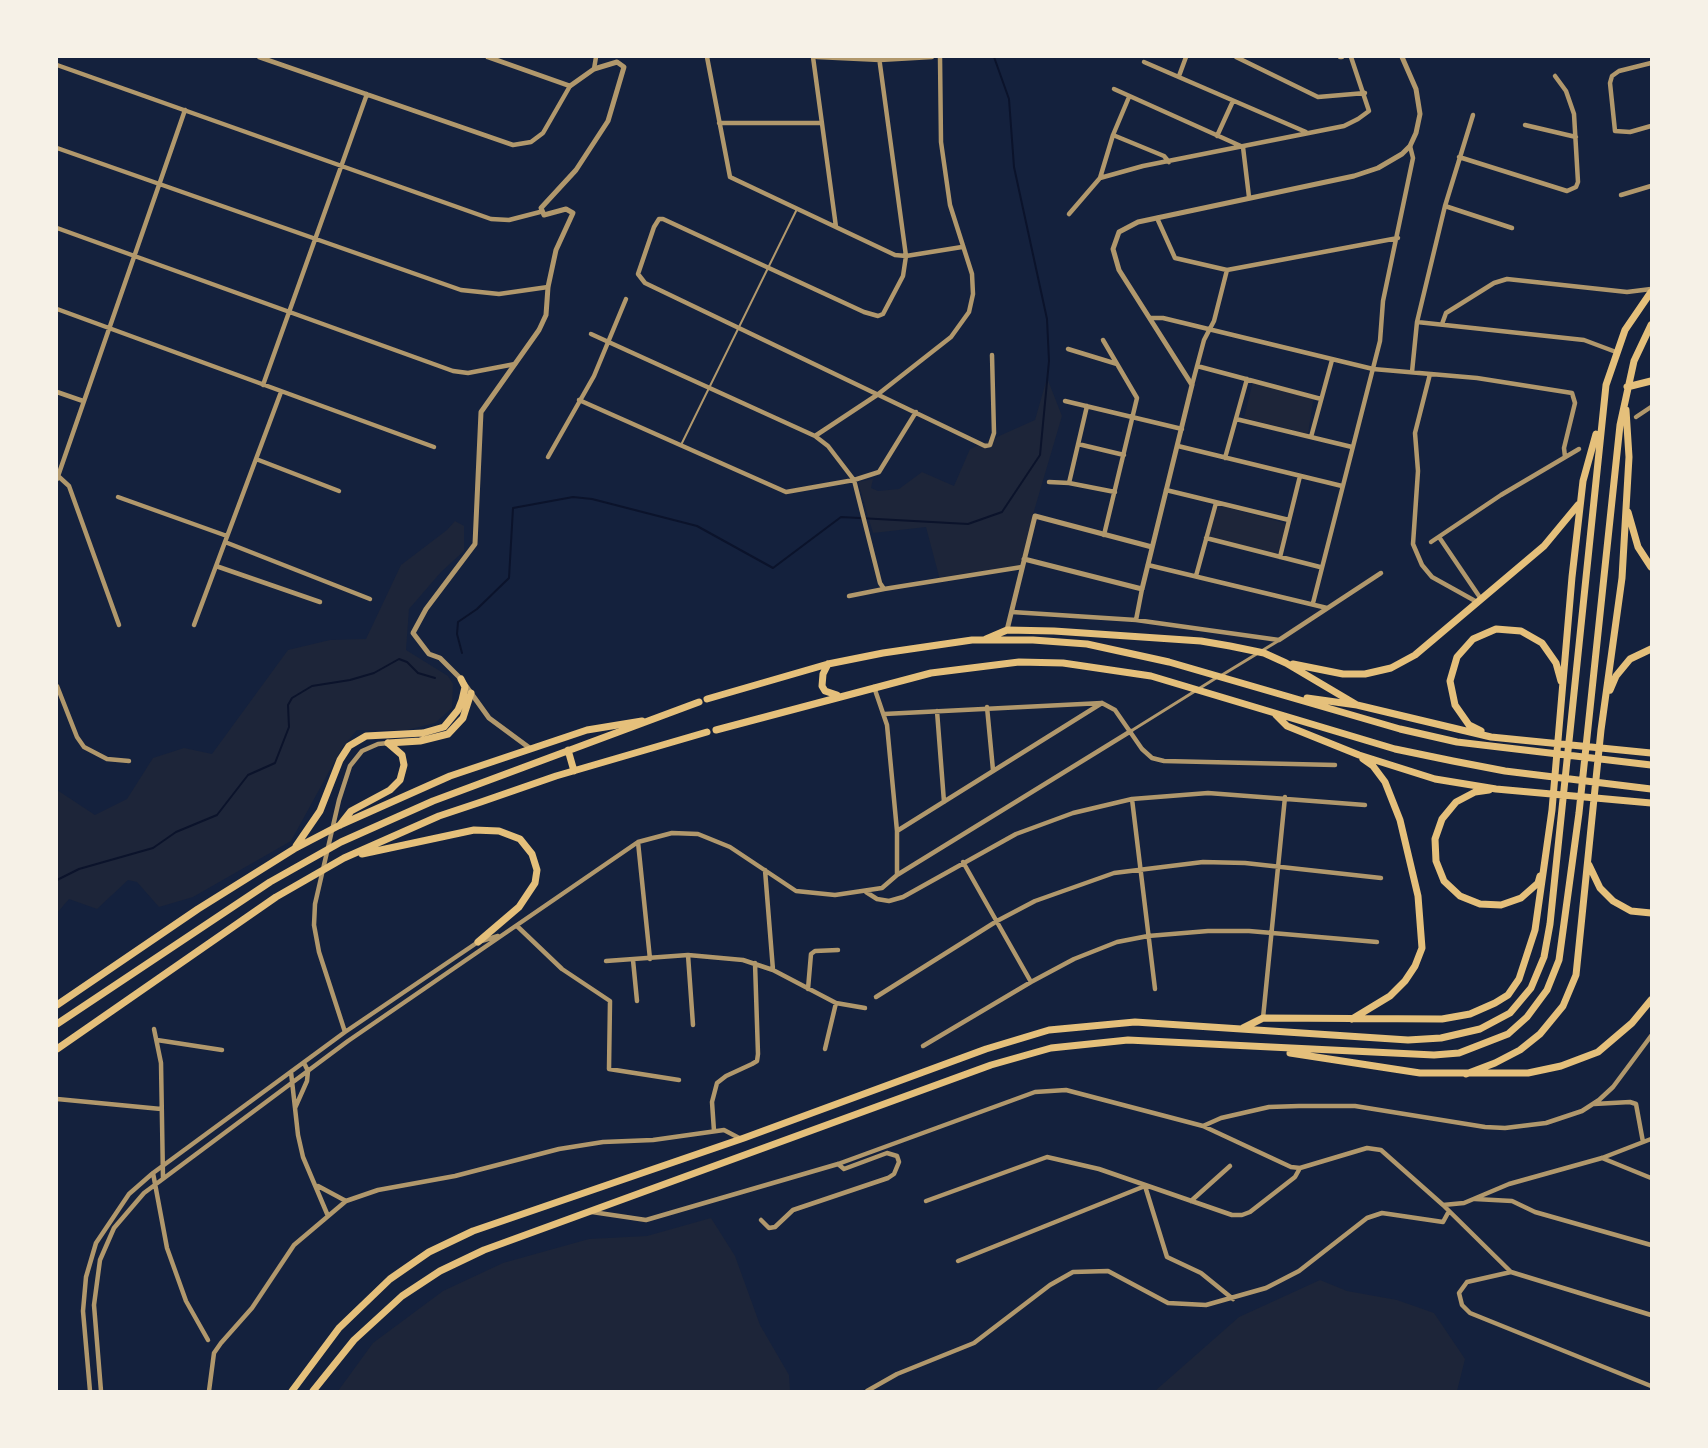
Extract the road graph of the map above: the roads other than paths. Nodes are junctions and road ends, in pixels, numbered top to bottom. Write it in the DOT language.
graph roads {
  1 [pos="259,57"];
  2 [pos="488,57"];
  3 [pos="596,57"];
  4 [pos="707,57"];
  5 [pos="815,57"];
  6 [pos="932,57"];
  7 [pos="940,57"];
  8 [pos="1186,57"];
  9 [pos="1236,57"];
  10 [pos="1351,57"];
  11 [pos="1402,57"];
  12 [pos="879,59"];
  13 [pos="1144,62"];
  14 [pos="1651,63"];
  15 [pos="57,65"];
  16 [pos="594,69"];
  17 [pos="1179,76"];
  18 [pos="1555,76"];
  19 [pos="570,86"];
  20 [pos="1114,89"];
  21 [pos="1365,93"];
  22 [pos="367,94"];
  23 [pos="1129,97"];
  24 [pos="1233,101"];
  25 [pos="185,110"];
  26 [pos="1473,115"];
  27 [pos="719,123"];
  28 [pos="822,123"];
  29 [pos="1525,125"];
  30 [pos="1651,126"];
  31 [pos="1306,132"];
  32 [pos="1113,135"];
  33 [pos="1216,136"];
  34 [pos="1576,137"];
  35 [pos="1410,146"];
  36 [pos="1243,147"];
  37 [pos="57,148"];
  38 [pos="1459,157"];
  39 [pos="1169,162"];
  40 [pos="340,166"];
  41 [pos="1100,178"];
  42 [pos="160,183"];
  43 [pos="1651,186"];
  44 [pos="1621,195"];
  45 [pos="1249,197"];
  46 [pos="1445,206"];
  47 [pos="797,209"];
  48 [pos="540,212"];
  49 [pos="1070,214"];
  50 [pos="1156,218"];
  51 [pos="836,227"];
  52 [pos="57,228"];
  53 [pos="1512,228"];
  54 [pos="1398,238"];
  55 [pos="316,240"];
  56 [pos="962,247"];
  57 [pos="136,256"];
  58 [pos="906,256"];
  59 [pos="768,267"];
  60 [pos="1227,270"];
  61 [pos="548,287"];
  62 [pos="1651,290"];
  63 [pos="626,299"];
  64 [pos="57,309"];
  65 [pos="289,311"];
  66 [pos="1150,318"];
  67 [pos="1417,322"];
  68 [pos="1442,324"];
  69 [pos="1651,325"];
  70 [pos="111,327"];
  71 [pos="737,328"];
  72 [pos="1209,330"];
  73 [pos="591,334"];
  74 [pos="1102,340"];
  75 [pos="609,342"];
  76 [pos="1068,350"];
  77 [pos="1616,352"];
  78 [pos="992,355"];
  79 [pos="1332,360"];
  80 [pos="515,364"];
  81 [pos="1117,364"];
  82 [pos="1197,366"];
  83 [pos="1373,369"];
  84 [pos="1412,372"];
  85 [pos="1430,374"];
  86 [pos="1247,379"];
  87 [pos="1651,381"];
  88 [pos="263,385"];
  89 [pos="1192,385"];
  90 [pos="708,387"];
  91 [pos="1627,387"];
  92 [pos="57,392"];
  93 [pos="281,392"];
  94 [pos="877,395"];
  95 [pos="1321,399"];
  96 [pos="579,400"];
  97 [pos="1625,400"];
  98 [pos="83,401"];
  99 [pos="1065,402"];
  100 [pos="1087,406"];
  101 [pos="1651,407"];
  102 [pos="916,412"];
  103 [pos="1601,414"];
  104 [pos="1133,417"];
  105 [pos="1636,417"];
  106 [pos="1236,419"];
  107 [pos="1182,429"];
  108 [pos="815,436"];
  109 [pos="1311,437"];
  110 [pos="1078,444"];
  111 [pos="681,446"];
  112 [pos="1178,446"];
  113 [pos="434,447"];
  114 [pos="1352,447"];
  115 [pos="1579,449"];
  116 [pos="1124,455"];
  117 [pos="548,457"];
  118 [pos="1564,457"];
  119 [pos="1225,458"];
  120 [pos="256,459"];
  121 [pos="58,476"];
  122 [pos="1300,476"];
  123 [pos="855,482"];
  124 [pos="1049,482"];
  125 [pos="1069,483"];
  126 [pos="1342,486"];
  127 [pos="1166,490"];
  128 [pos="339,491"];
  129 [pos="1114,492"];
  130 [pos="117,497"];
  131 [pos="1216,503"];
  132 [pos="1580,503"];
  133 [pos="1627,506"];
  134 [pos="1290,520"];
  135 [pos="1104,535"];
  136 [pos="1439,537"];
  137 [pos="1206,538"];
  138 [pos="226,539"];
  139 [pos="1431,542"];
  140 [pos="1152,547"];
  141 [pos="1280,557"];
  142 [pos="1024,559"];
  143 [pos="1148,565"];
  144 [pos="216,566"];
  145 [pos="1022,567"];
  146 [pos="1320,567"];
  147 [pos="1651,567"];
  148 [pos="1381,573"];
  149 [pos="1196,576"];
  150 [pos="884,589"];
  151 [pos="1142,589"];
  152 [pos="849,596"];
  153 [pos="370,599"];
  154 [pos="1479,601"];
  155 [pos="320,602"];
  156 [pos="1313,603"];
  157 [pos="1327,608"];
  158 [pos="1012,612"];
  159 [pos="1136,620"];
  160 [pos="119,625"];
  161 [pos="194,625"];
  162 [pos="1007,630"];
  163 [pos="986,639"];
  164 [pos="1279,640"];
  165 [pos="1651,649"];
  166 [pos="1287,663"];
  167 [pos="828,664"];
  168 [pos="461,679"];
  169 [pos="57,686"];
  170 [pos="874,687"];
  171 [pos="1562,688"];
  172 [pos="471,693"];
  173 [pos="1284,694"];
  174 [pos="840,695"];
  175 [pos="1606,698"];
  176 [pos="707,699"];
  177 [pos="699,702"];
  178 [pos="1102,703"];
  179 [pos="1357,705"];
  180 [pos="987,707"];
  181 [pos="937,711"];
  182 [pos="884,714"];
  183 [pos="1275,714"];
  184 [pos="653,719"];
  185 [pos="716,730"];
  186 [pos="1131,731"];
  187 [pos="707,732"];
  188 [pos="1491,737"];
  189 [pos="388,743"];
  190 [pos="531,749"];
  191 [pos="568,750"];
  192 [pos="1651,752"];
  193 [pos="1359,755"];
  194 [pos="129,761"];
  195 [pos="1335,765"];
  196 [pos="1651,765"];
  197 [pos="574,771"];
  198 [pos="993,771"];
  199 [pos="1496,789"];
  200 [pos="1651,789"];
  201 [pos="1285,797"];
  202 [pos="1131,799"];
  203 [pos="944,802"];
  204 [pos="1651,803"];
  205 [pos="1365,805"];
  206 [pos="340,825"];
  207 [pos="897,831"];
  208 [pos="638,842"];
  209 [pos="294,849"];
  210 [pos="345,858"];
  211 [pos="963,862"];
  212 [pos="1544,862"];
  213 [pos="1589,865"];
  214 [pos="1278,867"];
  215 [pos="1140,868"];
  216 [pos="765,870"];
  217 [pos="897,875"];
  218 [pos="1381,878"];
  219 [pos="865,891"];
  220 [pos="1651,913"];
  221 [pos="997,921"];
  222 [pos="517,926"];
  223 [pos="1271,933"];
  224 [pos="503,934"];
  225 [pos="1148,936"];
  226 [pos="478,942"];
  227 [pos="1377,942"];
  228 [pos="838,950"];
  229 [pos="688,955"];
  230 [pos="650,959"];
  231 [pos="633,960"];
  232 [pos="606,962"];
  233 [pos="755,963"];
  234 [pos="773,970"];
  235 [pos="1030,981"];
  236 [pos="808,989"];
  237 [pos="1155,989"];
  238 [pos="876,998"];
  239 [pos="1651,1000"];
  240 [pos="637,1001"];
  241 [pos="836,1003"];
  242 [pos="57,1005"];
  243 [pos="865,1008"];
  244 [pos="1263,1018"];
  245 [pos="1351,1019"];
  246 [pos="57,1024"];
  247 [pos="693,1025"];
  248 [pos="1243,1028"];
  249 [pos="154,1029"];
  250 [pos="345,1032"];
  251 [pos="1651,1036"];
  252 [pos="157,1040"];
  253 [pos="348,1041"];
  254 [pos="923,1046"];
  255 [pos="1259,1048"];
  256 [pos="57,1049"];
  257 [pos="825,1049"];
  258 [pos="222,1050"];
  259 [pos="304,1063"];
  260 [pos="291,1071"];
  261 [pos="308,1071"];
  262 [pos="1466,1074"];
  263 [pos="679,1080"];
  264 [pos="292,1083"];
  265 [pos="57,1100"];
  266 [pos="1592,1104"];
  267 [pos="295,1108"];
  268 [pos="161,1109"];
  269 [pos="1203,1126"];
  270 [pos="714,1131"];
  271 [pos="741,1139"];
  272 [pos="1651,1139"];
  273 [pos="1643,1142"];
  274 [pos="1602,1158"];
  275 [pos="838,1164"];
  276 [pos="163,1166"];
  277 [pos="1230,1166"];
  278 [pos="1300,1168"];
  279 [pos="153,1173"];
  280 [pos="164,1178"];
  281 [pos="1651,1178"];
  282 [pos="154,1184"];
  283 [pos="316,1185"];
  284 [pos="1145,1186"];
  285 [pos="1475,1199"];
  286 [pos="926,1200"];
  287 [pos="346,1201"];
  288 [pos="1191,1201"];
  289 [pos="1443,1205"];
  290 [pos="1449,1211"];
  291 [pos="592,1212"];
  292 [pos="328,1216"];
  293 [pos="761,1220"];
  294 [pos="1651,1245"];
  295 [pos="958,1261"];
  296 [pos="1511,1272"];
  297 [pos="1233,1299"];
  298 [pos="1651,1315"];
  299 [pos="208,1340"];
  300 [pos="1651,1386"];
  301 [pos="90,1391"];
  302 [pos="101,1391"];
  303 [pos="209,1391"];
  304 [pos="292,1391"];
  305 [pos="314,1391"];
  306 [pos="867,1391"];
  1 -- 22 [label="street"];
  2 -- 19 [label="street"];
  3 -- 16 [label="street"];
  4 -- 27 [label="street"];
  5 -- 12 [label="street"];
  5 -- 28 [label="street"];
  6 -- 12 [label="street"];
  7 -- 56 [label="street"];
  8 -- 17 [label="street"];
  9 -- 21 [label="street"];
  10 -- 21 [label="street"];
  11 -- 35 [label="street"];
  12 -- 58 [label="street"];
  13 -- 17 [label="street"];
  14 -- 30 [label="street"];
  15 -- 25 [label="street"];
  16 -- 19 [label="street"];
  16 -- 48 [label="street"];
  17 -- 24 [label="street"];
  18 -- 34 [label="street"];
  19 -- 22 [label="street"];
  20 -- 23 [label="street"];
  21 -- 31 [label="street"];
  22 -- 40 [label="street"];
  23 -- 32 [label="street"];
  23 -- 33 [label="street"];
  24 -- 31 [label="street"];
  24 -- 33 [label="street"];
  25 -- 40 [label="street"];
  25 -- 42 [label="street"];
  26 -- 38 [label="street"];
  27 -- 28 [label="street"];
  27 -- 47 [label="street"];
  28 -- 51 [label="street"];
  29 -- 34 [label="street"];
  31 -- 36 [label="street"];
  32 -- 39 [label="street"];
  32 -- 41 [label="street"];
  33 -- 36 [label="street"];
  34 -- 38 [label="street"];
  35 -- 45 [label="street"];
  35 -- 54 [label="street"];
  36 -- 39 [label="street"];
  36 -- 45 [label="street"];
  37 -- 42 [label="street"];
  38 -- 46 [label="street"];
  39 -- 41 [label="street"];
  40 -- 48 [label="street"];
  40 -- 55 [label="street"];
  41 -- 49 [label="street"];
  42 -- 55 [label="street"];
  42 -- 57 [label="street"];
  43 -- 44 [label="street"];
  45 -- 50 [label="street"];
  46 -- 53 [label="street"];
  46 -- 67 [label="street"];
  47 -- 51 [label="street"];
  47 -- 59 [label="lane"];
  48 -- 61 [label="street"];
  50 -- 60 [label="street"];
  50 -- 66 [label="street"];
  51 -- 58 [label="street"];
  52 -- 57 [label="street"];
  54 -- 60 [label="street"];
  54 -- 83 [label="street"];
  55 -- 61 [label="street"];
  55 -- 65 [label="street"];
  56 -- 58 [label="street"];
  56 -- 94 [label="street"];
  57 -- 65 [label="street"];
  57 -- 70 [label="street"];
  58 -- 59 [label="street"];
  59 -- 71 [label="lane"];
  59 -- 71 [label="street"];
  60 -- 72 [label="street"];
  61 -- 80 [label="street"];
  62 -- 68 [label="street"];
  62 -- 77 [label="main road"];
  63 -- 75 [label="street"];
  64 -- 70 [label="street"];
  65 -- 80 [label="street"];
  65 -- 88 [label="street"];
  66 -- 72 [label="street"];
  66 -- 89 [label="street"];
  67 -- 68 [label="street"];
  67 -- 84 [label="street"];
  68 -- 77 [label="street"];
  69 -- 91 [label="main road"];
  70 -- 88 [label="street"];
  70 -- 98 [label="street"];
  71 -- 90 [label="lane"];
  71 -- 94 [label="street"];
  72 -- 79 [label="street"];
  72 -- 82 [label="street"];
  73 -- 75 [label="street"];
  74 -- 81 [label="street"];
  75 -- 90 [label="street"];
  75 -- 96 [label="street"];
  76 -- 81 [label="street"];
  77 -- 103 [label="main road"];
  78 -- 102 [label="street"];
  79 -- 83 [label="street"];
  79 -- 95 [label="street"];
  80 -- 168 [label="street"];
  81 -- 104 [label="street"];
  82 -- 86 [label="street"];
  82 -- 89 [label="street"];
  83 -- 84 [label="street"];
  83 -- 114 [label="street"];
  84 -- 85 [label="street"];
  85 -- 118 [label="street"];
  85 -- 154 [label="street"];
  86 -- 95 [label="street"];
  86 -- 106 [label="street"];
  87 -- 91 [label="main road"];
  88 -- 93 [label="street"];
  89 -- 107 [label="street"];
  90 -- 108 [label="street"];
  90 -- 111 [label="lane"];
  91 -- 97 [label="main road"];
  92 -- 98 [label="street"];
  93 -- 113 [label="street"];
  93 -- 120 [label="street"];
  94 -- 102 [label="street"];
  94 -- 108 [label="street"];
  95 -- 109 [label="street"];
  96 -- 111 [label="street"];
  96 -- 117 [label="street"];
  97 -- 133 [label="main road"];
  97 -- 255 [label="main road"];
  98 -- 121 [label="street"];
  99 -- 100 [label="street"];
  100 -- 104 [label="street"];
  100 -- 110 [label="street"];
  101 -- 105 [label="street"];
  102 -- 123 [label="street"];
  103 -- 132 [label="main road"];
  103 -- 248 [label="main road"];
  104 -- 107 [label="street"];
  104 -- 116 [label="street"];
  106 -- 109 [label="street"];
  106 -- 119 [label="street"];
  107 -- 112 [label="street"];
  108 -- 123 [label="street"];
  109 -- 114 [label="street"];
  110 -- 116 [label="street"];
  110 -- 125 [label="street"];
  111 -- 123 [label="street"];
  112 -- 119 [label="street"];
  112 -- 127 [label="street"];
  114 -- 126 [label="street"];
  115 -- 118 [label="street"];
  116 -- 129 [label="street"];
  118 -- 136 [label="street"];
  119 -- 122 [label="street"];
  120 -- 128 [label="street"];
  120 -- 138 [label="street"];
  121 -- 160 [label="street"];
  122 -- 126 [label="street"];
  122 -- 134 [label="street"];
  123 -- 150 [label="street"];
  124 -- 125 [label="street"];
  125 -- 129 [label="street"];
  126 -- 146 [label="street"];
  127 -- 131 [label="street"];
  127 -- 140 [label="street"];
  129 -- 135 [label="street"];
  130 -- 138 [label="street"];
  131 -- 134 [label="street"];
  131 -- 137 [label="street"];
  132 -- 154 [label="main road"];
  132 -- 171 [label="main road"];
  133 -- 147 [label="main road"];
  133 -- 175 [label="main road"];
  134 -- 141 [label="street"];
  135 -- 140 [label="street"];
  135 -- 142 [label="street"];
  136 -- 139 [label="street"];
  136 -- 154 [label="street"];
  137 -- 141 [label="street"];
  137 -- 149 [label="street"];
  138 -- 144 [label="street"];
  138 -- 153 [label="street"];
  140 -- 143 [label="street"];
  141 -- 146 [label="street"];
  142 -- 145 [label="street"];
  142 -- 151 [label="street"];
  143 -- 149 [label="street"];
  143 -- 151 [label="street"];
  144 -- 155 [label="street"];
  144 -- 161 [label="street"];
  145 -- 150 [label="street"];
  145 -- 158 [label="street"];
  146 -- 156 [label="street"];
  148 -- 157 [label="street"];
  149 -- 156 [label="street"];
  150 -- 152 [label="street"];
  151 -- 159 [label="street"];
  154 -- 166 [label="main road"];
  156 -- 157 [label="street"];
  157 -- 164 [label="street"];
  158 -- 159 [label="street"];
  158 -- 162 [label="street"];
  159 -- 164 [label="street"];
  162 -- 163 [label="main road"];
  162 -- 166 [label="main road"];
  163 -- 167 [label="main road"];
  163 -- 173 [label="main road"];
  164 -- 186 [label="street"];
  165 -- 175 [label="main road"];
  166 -- 179 [label="main road"];
  167 -- 174 [label="main road"];
  167 -- 176 [label="main road"];
  168 -- 172 [label="street"];
  168 -- 209 [label="main road"];
  169 -- 194 [label="street"];
  170 -- 174 [label="main road"];
  170 -- 182 [label="street"];
  170 -- 183 [label="main road"];
  171 -- 188 [label="main road"];
  171 -- 212 [label="main road"];
  172 -- 189 [label="main road"];
  172 -- 190 [label="street"];
  173 -- 179 [label="main road"];
  173 -- 196 [label="main road"];
  174 -- 185 [label="main road"];
  175 -- 213 [label="main road"];
  177 -- 184 [label="main road"];
  178 -- 180 [label="street"];
  178 -- 186 [label="street"];
  178 -- 198 [label="street"];
  179 -- 188 [label="main road"];
  180 -- 181 [label="street"];
  180 -- 198 [label="street"];
  181 -- 182 [label="street"];
  181 -- 203 [label="street"];
  182 -- 207 [label="street"];
  183 -- 193 [label="main road"];
  183 -- 200 [label="main road"];
  184 -- 190 [label="main road"];
  184 -- 191 [label="main road"];
  186 -- 195 [label="street"];
  186 -- 217 [label="street"];
  187 -- 197 [label="main road"];
  188 -- 192 [label="main road"];
  189 -- 206 [label="main road"];
  189 -- 250 [label="street"];
  190 -- 206 [label="main road"];
  191 -- 197 [label="main road"];
  191 -- 246 [label="main road"];
  193 -- 199 [label="main road"];
  193 -- 245 [label="main road"];
  197 -- 210 [label="main road"];
  198 -- 203 [label="street"];
  199 -- 204 [label="main road"];
  199 -- 212 [label="main road"];
  201 -- 202 [label="street"];
  201 -- 205 [label="street"];
  201 -- 214 [label="street"];
  202 -- 211 [label="street"];
  202 -- 215 [label="street"];
  203 -- 207 [label="street"];
  206 -- 209 [label="main road"];
  207 -- 217 [label="street"];
  208 -- 216 [label="street"];
  208 -- 222 [label="street"];
  208 -- 230 [label="street"];
  209 -- 242 [label="main road"];
  210 -- 226 [label="main road"];
  210 -- 256 [label="main road"];
  211 -- 219 [label="street"];
  211 -- 221 [label="street"];
  212 -- 245 [label="main road"];
  213 -- 220 [label="main road"];
  213 -- 262 [label="main road"];
  214 -- 215 [label="street"];
  214 -- 218 [label="street"];
  214 -- 223 [label="street"];
  215 -- 221 [label="street"];
  215 -- 225 [label="street"];
  216 -- 219 [label="street"];
  216 -- 234 [label="street"];
  217 -- 219 [label="street"];
  221 -- 235 [label="street"];
  221 -- 238 [label="street"];
  222 -- 224 [label="street"];
  222 -- 263 [label="street"];
  223 -- 225 [label="street"];
  223 -- 227 [label="street"];
  223 -- 244 [label="street"];
  224 -- 226 [label="street"];
  224 -- 253 [label="street"];
  225 -- 235 [label="street"];
  225 -- 237 [label="street"];
  226 -- 250 [label="street"];
  228 -- 236 [label="street"];
  229 -- 230 [label="street"];
  229 -- 233 [label="street"];
  229 -- 247 [label="street"];
  230 -- 231 [label="street"];
  231 -- 232 [label="street"];
  231 -- 240 [label="street"];
  233 -- 234 [label="street"];
  233 -- 270 [label="street"];
  234 -- 236 [label="street"];
  235 -- 254 [label="street"];
  236 -- 241 [label="street"];
  239 -- 262 [label="main road"];
  241 -- 243 [label="street"];
  241 -- 257 [label="street"];
  244 -- 245 [label="main road"];
  244 -- 248 [label="main road"];
  248 -- 271 [label="main road"];
  249 -- 252 [label="street"];
  250 -- 253 [label="street"];
  250 -- 259 [label="street"];
  251 -- 266 [label="street"];
  252 -- 258 [label="street"];
  252 -- 268 [label="street"];
  253 -- 261 [label="street"];
  255 -- 262 [label="main road"];
  255 -- 291 [label="main road"];
  259 -- 260 [label="street"];
  259 -- 261 [label="street"];
  260 -- 264 [label="street"];
  260 -- 276 [label="street"];
  261 -- 264 [label="street"];
  261 -- 267 [label="street"];
  264 -- 267 [label="street"];
  264 -- 280 [label="street"];
  265 -- 268 [label="street"];
  266 -- 269 [label="street"];
  266 -- 273 [label="street"];
  267 -- 283 [label="street"];
  268 -- 276 [label="street"];
  269 -- 275 [label="street"];
  269 -- 278 [label="street"];
  270 -- 271 [label="street"];
  270 -- 287 [label="street"];
  271 -- 304 [label="main road"];
  272 -- 273 [label="street"];
  273 -- 274 [label="street"];
  274 -- 281 [label="street"];
  274 -- 285 [label="street"];
  275 -- 291 [label="street"];
  275 -- 293 [label="street"];
  276 -- 279 [label="street"];
  276 -- 280 [label="street"];
  277 -- 288 [label="street"];
  278 -- 288 [label="street"];
  278 -- 289 [label="street"];
  279 -- 282 [label="street"];
  279 -- 301 [label="street"];
  280 -- 282 [label="street"];
  282 -- 299 [label="street"];
  282 -- 302 [label="street"];
  283 -- 287 [label="street"];
  283 -- 292 [label="street"];
  284 -- 286 [label="street"];
  284 -- 288 [label="street"];
  284 -- 295 [label="street"];
  284 -- 297 [label="street"];
  285 -- 289 [label="street"];
  285 -- 294 [label="street"];
  287 -- 292 [label="street"];
  289 -- 290 [label="street"];
  290 -- 296 [label="street"];
  290 -- 297 [label="street"];
  291 -- 305 [label="main road"];
  292 -- 303 [label="street"];
  296 -- 298 [label="street"];
  296 -- 300 [label="street"];
  297 -- 306 [label="street"];
}
